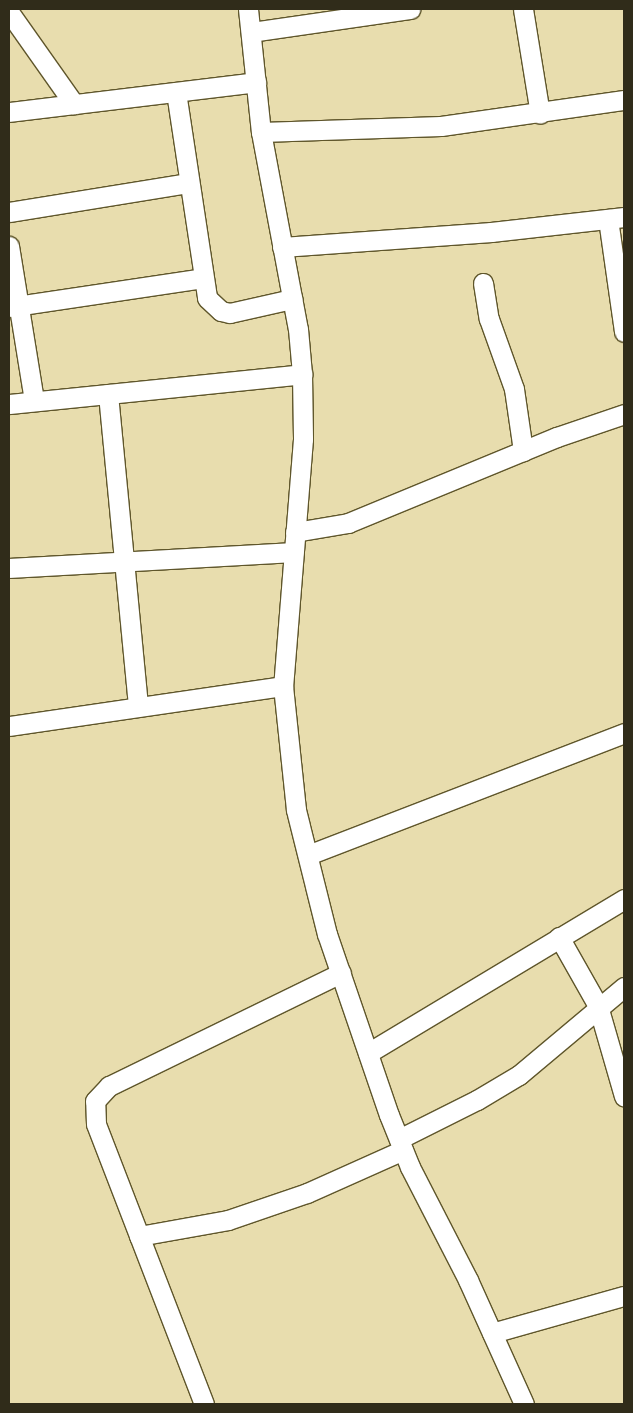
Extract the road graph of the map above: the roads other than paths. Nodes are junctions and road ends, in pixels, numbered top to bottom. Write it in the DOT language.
graph roads {
  1 [pos="248,9"];
  2 [pos="410,9"];
  3 [pos="523,9"];
  4 [pos="9,12"];
  5 [pos="251,32"];
  6 [pos="256,82"];
  7 [pos="176,92"];
  8 [pos="624,100"];
  9 [pos="74,104"];
  10 [pos="9,112"];
  11 [pos="540,114"];
  12 [pos="261,132"];
  13 [pos="189,183"];
  14 [pos="9,212"];
  15 [pos="616,218"];
  16 [pos="9,246"];
  17 [pos="282,247"];
  18 [pos="202,278"];
  19 [pos="483,283"];
  20 [pos="292,299"];
  21 [pos="13,307"];
  22 [pos="624,332"];
  23 [pos="302,374"];
  24 [pos="108,394"];
  25 [pos="34,401"];
  26 [pos="9,404"];
  27 [pos="624,414"];
  28 [pos="523,451"];
  29 [pos="295,532"];
  30 [pos="294,552"];
  31 [pos="124,561"];
  32 [pos="9,568"];
  33 [pos="283,686"];
  34 [pos="138,707"];
  35 [pos="9,726"];
  36 [pos="624,733"];
  37 [pos="308,855"];
  38 [pos="624,899"];
  39 [pos="559,937"];
  40 [pos="341,973"];
  41 [pos="624,987"];
  42 [pos="598,1006"];
  43 [pos="368,1053"];
  44 [pos="624,1096"];
  45 [pos="401,1144"];
  46 [pos="139,1236"];
  47 [pos="624,1296"];
  48 [pos="492,1333"];
  49 [pos="204,1404"];
  50 [pos="524,1404"];
  1 -- 5 [label="street"];
  2 -- 5 [label="street"];
  3 -- 11 [label="street"];
  4 -- 9 [label="street"];
  5 -- 6 [label="street"];
  6 -- 7 [label="street"];
  6 -- 12 [label="street"];
  7 -- 9 [label="street"];
  7 -- 13 [label="street"];
  8 -- 11 [label="street"];
  9 -- 10 [label="street"];
  11 -- 12 [label="street"];
  12 -- 17 [label="street"];
  13 -- 14 [label="street"];
  13 -- 18 [label="street"];
  15 -- 17 [label="street"];
  15 -- 22 [label="street"];
  16 -- 21 [label="street"];
  17 -- 20 [label="street"];
  18 -- 20 [label="street"];
  18 -- 21 [label="street"];
  19 -- 28 [label="street"];
  20 -- 23 [label="street"];
  21 -- 25 [label="street"];
  23 -- 24 [label="street"];
  23 -- 29 [label="street"];
  24 -- 25 [label="street"];
  24 -- 31 [label="street"];
  25 -- 26 [label="street"];
  27 -- 28 [label="street"];
  28 -- 29 [label="street"];
  29 -- 30 [label="street"];
  30 -- 31 [label="street"];
  30 -- 33 [label="street"];
  31 -- 32 [label="street"];
  31 -- 34 [label="street"];
  33 -- 34 [label="street"];
  33 -- 37 [label="street"];
  34 -- 35 [label="street"];
  36 -- 37 [label="street"];
  37 -- 40 [label="street"];
  38 -- 39 [label="street"];
  39 -- 42 [label="street"];
  39 -- 43 [label="street"];
  40 -- 43 [label="street"];
  40 -- 46 [label="street"];
  41 -- 42 [label="street"];
  42 -- 44 [label="street"];
  42 -- 45 [label="street"];
  43 -- 45 [label="street"];
  45 -- 46 [label="street"];
  45 -- 48 [label="street"];
  46 -- 49 [label="street"];
  47 -- 48 [label="street"];
  48 -- 50 [label="street"];
}
